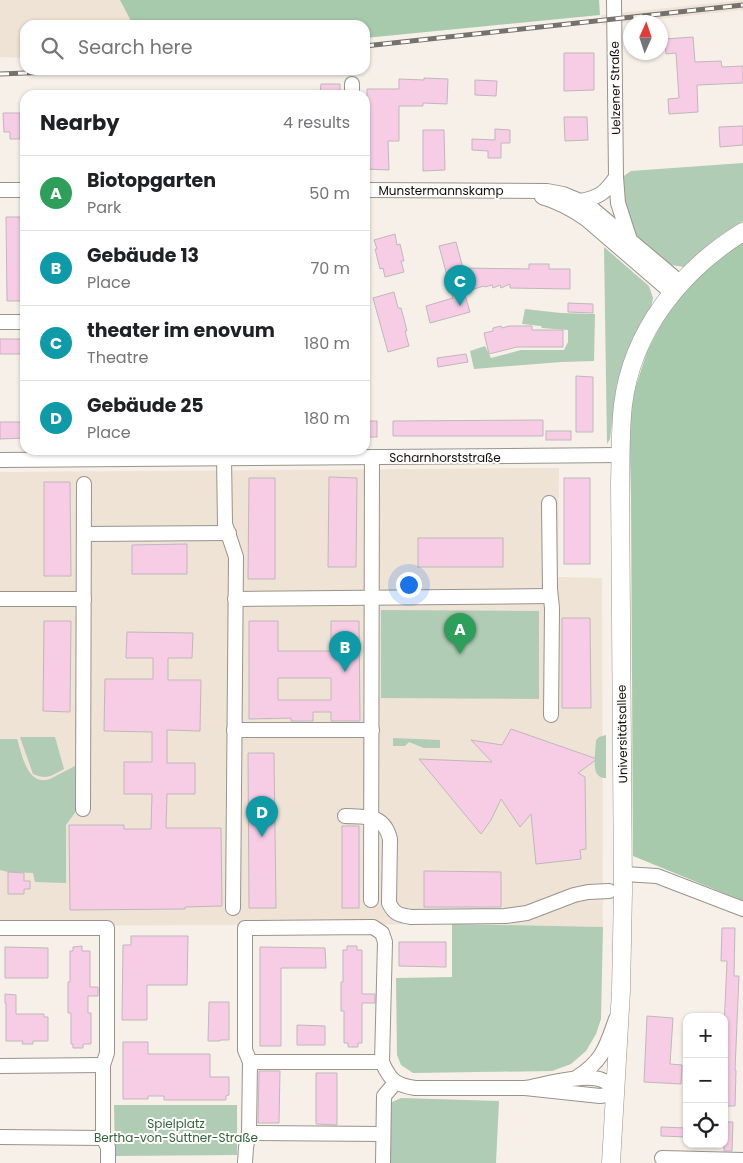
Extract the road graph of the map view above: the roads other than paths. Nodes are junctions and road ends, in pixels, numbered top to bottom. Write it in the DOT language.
graph roads {
  1 [pos="614,0"];
  2 [pos="616,177"];
  3 [pos="0,190"];
  4 [pos="20,190"];
  5 [pos="370,190"];
  6 [pos="517,190"];
  7 [pos="580,200"];
  8 [pos="618,203"];
  9 [pos="603,225"];
  10 [pos="743,232"];
  11 [pos="630,240"];
  12 [pos="676,288"];
  13 [pos="0,322"];
  14 [pos="20,322"];
  15 [pos="57,455"];
  16 [pos="251,455"];
  17 [pos="297,455"];
  18 [pos="621,455"];
  19 [pos="372,457"];
  20 [pos="224,458"];
  21 [pos="0,460"];
  22 [pos="84,484"];
  23 [pos="549,503"];
  24 [pos="229,533"];
  25 [pos="84,534"];
  26 [pos="550,596"];
  27 [pos="372,598"];
  28 [pos="0,599"];
  29 [pos="84,599"];
  30 [pos="235,599"];
  31 [pos="551,715"];
  32 [pos="234,730"];
  33 [pos="372,730"];
  34 [pos="83,809"];
  35 [pos="345,816"];
  36 [pos="371,817"];
  37 [pos="624,874"];
  38 [pos="609,891"];
  39 [pos="371,900"];
  40 [pos="233,908"];
  41 [pos="743,909"];
  42 [pos="393,910"];
  43 [pos="0,928"];
  44 [pos="382,933"];
  45 [pos="620,1012"];
  46 [pos="250,1062"];
  47 [pos="382,1062"];
  48 [pos="103,1065"];
  49 [pos="0,1066"];
  50 [pos="574,1079"];
  51 [pos="395,1083"];
  52 [pos="525,1088"];
  53 [pos="615,1094"];
  54 [pos="249,1133"];
  55 [pos="383,1134"];
  56 [pos="0,1137"];
  57 [pos="103,1138"];
  58 [pos="662,1158"];
  59 [pos="743,1160"];
  60 [pos="108,1163"];
  61 [pos="245,1163"];
  62 [pos="383,1163"];
  63 [pos="611,1163"];
  1 -- 2 [label="street, Uelzener Straße"];
  2 -- 7 [label="street"];
  2 -- 8 [label="street, Uelzener Straße"];
  2 -- 9 [label="street, Uelzener Straße"];
  3 -- 4 [label="street"];
  5 -- 6 [label="street, Munstermannskamp"];
  6 -- 7 [label="street, Munstermannskamp"];
  6 -- 9 [label="street, Munstermannskamp"];
  7 -- 9 [label="street, Munstermannskamp"];
  8 -- 9 [label="street"];
  8 -- 11 [label="street, Uelzener Straße"];
  9 -- 11 [label="street, Munstermannskamp"];
  9 -- 12 [label="street, Munstermannskamp"];
  10 -- 12 [label="main road, Universitätsallee"];
  11 -- 12 [label="street, Munstermannskamp"];
  12 -- 18 [label="main road, Universitätsallee"];
  13 -- 14 [label="street"];
  15 -- 20 [label="street, Scharnhorststraße"];
  15 -- 21 [label="street, Scharnhorststraße"];
  16 -- 20 [label="street, Scharnhorststraße"];
  17 -- 19 [label="street, Scharnhorststraße"];
  18 -- 19 [label="street, Scharnhorststraße"];
  18 -- 37 [label="main road, Universitätsallee"];
  19 -- 27 [label="street"];
  20 -- 24 [label="street"];
  22 -- 25 [label="street"];
  23 -- 26 [label="street"];
  24 -- 25 [label="street"];
  24 -- 30 [label="street"];
  25 -- 29 [label="street"];
  26 -- 27 [label="street"];
  26 -- 31 [label="street"];
  27 -- 30 [label="street"];
  27 -- 33 [label="street"];
  28 -- 29 [label="street"];
  29 -- 34 [label="street"];
  30 -- 32 [label="street"];
  32 -- 33 [label="street"];
  32 -- 40 [label="street"];
  33 -- 36 [label="street"];
  35 -- 36 [label="street"];
  36 -- 39 [label="street"];
  36 -- 42 [label="street"];
  37 -- 41 [label="street"];
  37 -- 45 [label="main road, Universitätsallee"];
  38 -- 42 [label="street"];
  42 -- 44 [label="street"];
  43 -- 48 [label="street"];
  44 -- 46 [label="street"];
  44 -- 47 [label="street"];
  45 -- 50 [label="street, Universitätsallee"];
  45 -- 53 [label="main road, Universitätsallee"];
  46 -- 47 [label="street"];
  46 -- 54 [label="street"];
  47 -- 51 [label="street"];
  48 -- 49 [label="street"];
  48 -- 57 [label="street"];
  50 -- 52 [label="street"];
  50 -- 53 [label="street"];
  51 -- 52 [label="street"];
  51 -- 55 [label="street"];
  52 -- 53 [label="street"];
  53 -- 63 [label="main road, Universitätsallee"];
  54 -- 55 [label="street"];
  54 -- 61 [label="street"];
  55 -- 62 [label="street"];
  56 -- 57 [label="street"];
  57 -- 60 [label="street"];
  58 -- 59 [label="street"];
}
